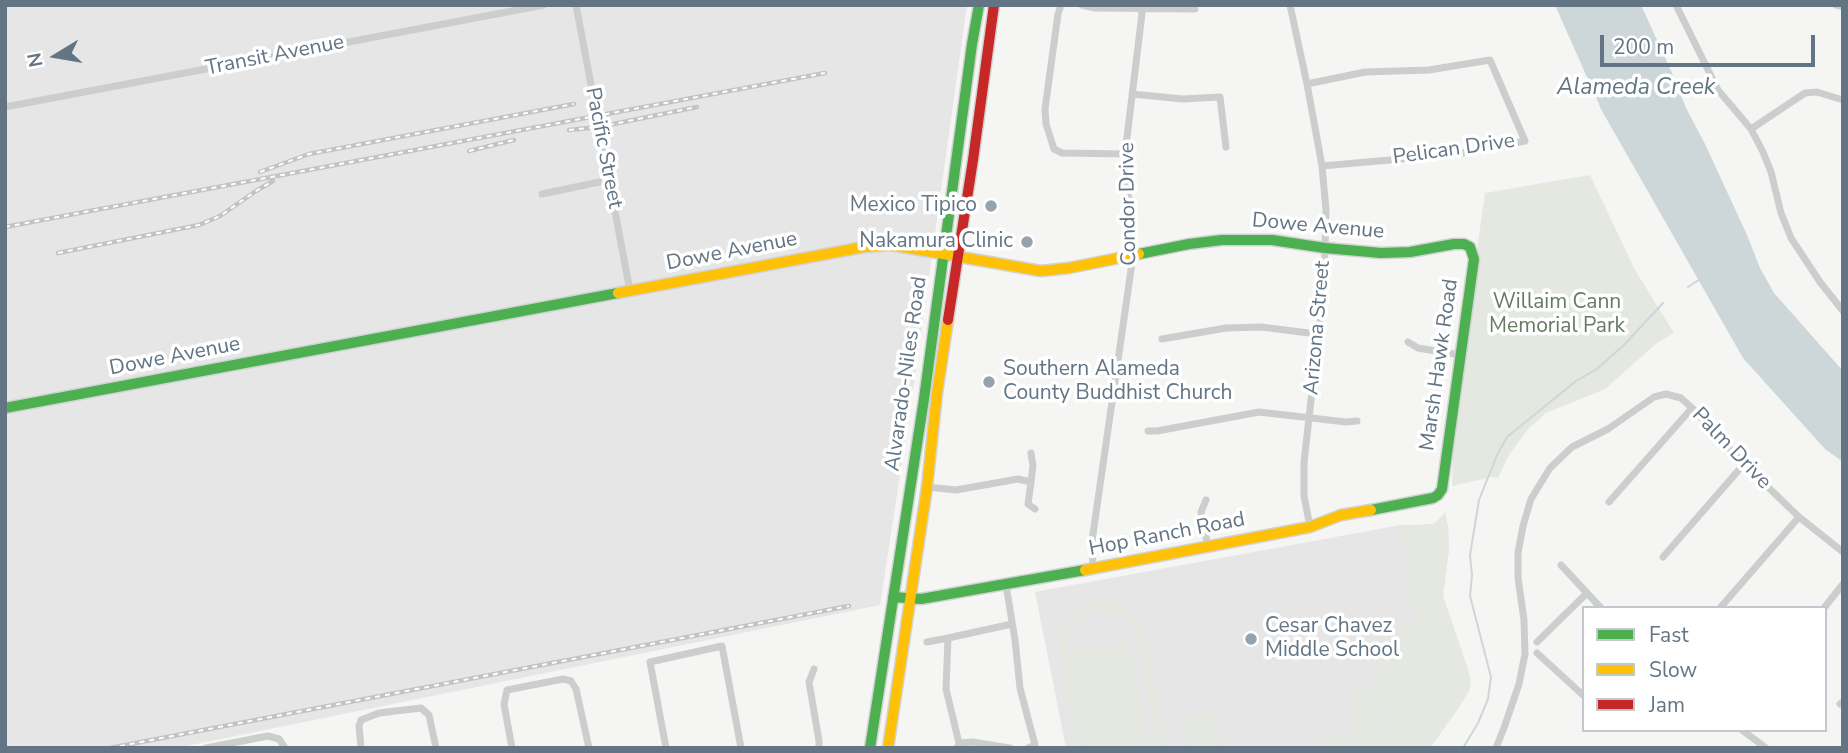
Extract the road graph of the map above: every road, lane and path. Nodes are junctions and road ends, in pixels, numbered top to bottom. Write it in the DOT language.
graph roads {
  1 [pos="544,5"];
  2 [pos="576,5"];
  3 [pos="979,5"];
  4 [pos="994,5"];
  5 [pos="1061,5"];
  6 [pos="1082,5"];
  7 [pos="1290,5"];
  8 [pos="1676,5"];
  9 [pos="1836,5"];
  10 [pos="1143,7"];
  11 [pos="1843,7"];
  12 [pos="1195,9"];
  13 [pos="1307,84"];
  14 [pos="1132,94"];
  15 [pos="1843,100"];
  16 [pos="5,107"];
  17 [pos="1751,129"];
  18 [pos="1226,147"];
  19 [pos="1125,154"];
  20 [pos="1322,166"];
  21 [pos="610,180"];
  22 [pos="542,194"];
  23 [pos="1470,247"];
  24 [pos="1325,248"];
  25 [pos="944,254"];
  26 [pos="1133,256"];
  27 [pos="958,257"];
  28 [pos="630,291"];
  29 [pos="1843,311"];
  30 [pos="1317,334"];
  31 [pos="1162,339"];
  32 [pos="1408,342"];
  33 [pos="1460,355"];
  34 [pos="5,408"];
  35 [pos="1692,408"];
  36 [pos="1309,418"];
  37 [pos="1357,421"];
  38 [pos="1148,431"];
  39 [pos="1031,453"];
  40 [pos="1744,464"];
  41 [pos="1031,482"];
  42 [pos="927,487"];
  43 [pos="1442,489"];
  44 [pos="1206,500"];
  45 [pos="1609,502"];
  46 [pos="1035,509"];
  47 [pos="1799,517"];
  48 [pos="1310,527"];
  49 [pos="1208,547"];
  50 [pos="1843,552"];
  51 [pos="1663,557"];
  52 [pos="1561,565"];
  53 [pos="1093,568"];
  54 [pos="1843,584"];
  55 [pos="1006,585"];
  56 [pos="1586,594"];
  57 [pos="893,597"];
  58 [pos="909,599"];
  59 [pos="1599,606"];
  60 [pos="1722,606"];
  61 [pos="1826,606"];
  62 [pos="1012,624"];
  63 [pos="948,638"];
  64 [pos="1525,638"];
  65 [pos="927,642"];
  66 [pos="1537,642"];
  67 [pos="1537,653"];
  68 [pos="1525,654"];
  69 [pos="814,669"];
  70 [pos="1582,694"];
  71 [pos="1745,732"];
  72 [pos="958,745"];
  73 [pos="987,746"];
  74 [pos="1033,747"];
  75 [pos="206,748"];
  76 [pos="285,748"];
  77 [pos="361,748"];
  78 [pos="436,748"];
  79 [pos="512,748"];
  80 [pos="589,748"];
  81 [pos="666,748"];
  82 [pos="741,748"];
  83 [pos="819,748"];
  84 [pos="870,748"];
  85 [pos="888,748"];
  86 [pos="1010,748"];
  87 [pos="1496,748"];
  88 [pos="1766,748"];
  1 -- 16 [label="street, Transit Avenue"];
  2 -- 21 [label="street, Pacific Street"];
  3 -- 25 [label="street, Alvarado-Niles Road"];
  4 -- 27 [label="street, Alvarado-Niles Road"];
  5 -- 19 [label="street"];
  6 -- 10 [label="street"];
  7 -- 13 [label="street, Arizona Street"];
  8 -- 17 [label="street"];
  9 -- 11 [label="street"];
  10 -- 12 [label="street"];
  10 -- 14 [label="street, Condor Drive"];
  13 -- 20 [label="street, Arizona Street"];
  13 -- 20 [label="street, Pelican Drive"];
  14 -- 18 [label="street"];
  14 -- 19 [label="street, Condor Drive"];
  15 -- 17 [label="street"];
  17 -- 29 [label="street"];
  19 -- 26 [label="street, Condor Drive"];
  20 -- 24 [label="street, Arizona Street"];
  21 -- 22 [label="street"];
  21 -- 28 [label="street, Pacific Street"];
  23 -- 24 [label="street, Dowe Avenue"];
  23 -- 33 [label="street, Marsh Hawk Road"];
  24 -- 26 [label="street, Dowe Avenue"];
  24 -- 30 [label="street, Arizona Street"];
  25 -- 27 [label="street, Dowe Avenue"];
  25 -- 28 [label="street, Dowe Avenue"];
  25 -- 57 [label="street, Alvarado-Niles Road"];
  26 -- 27 [label="street, Dowe Avenue"];
  26 -- 53 [label="street, Condor Drive"];
  27 -- 42 [label="street, Alvarado-Niles Road"];
  28 -- 34 [label="street, Dowe Avenue"];
  30 -- 31 [label="street"];
  30 -- 36 [label="street, Arizona Street"];
  32 -- 33 [label="street"];
  33 -- 43 [label="street, Marsh Hawk Road"];
  35 -- 40 [label="street, Palm Drive"];
  35 -- 45 [label="street"];
  35 -- 64 [label="street, Palm Drive"];
  36 -- 37 [label="street"];
  36 -- 38 [label="street"];
  36 -- 48 [label="street, Arizona Street"];
  39 -- 41 [label="street"];
  40 -- 47 [label="street, Palm Drive"];
  40 -- 51 [label="street"];
  41 -- 42 [label="street"];
  41 -- 46 [label="street"];
  42 -- 58 [label="street, Alvarado-Niles Road"];
  43 -- 48 [label="street, Hop Ranch Road"];
  44 -- 49 [label="street"];
  47 -- 50 [label="street, Palm Drive"];
  47 -- 60 [label="street"];
  48 -- 49 [label="street, Hop Ranch Road"];
  49 -- 53 [label="street, Hop Ranch Road"];
  52 -- 56 [label="street"];
  53 -- 55 [label="street, Hop Ranch Road"];
  54 -- 61 [label="street"];
  55 -- 58 [label="street, Hop Ranch Road"];
  55 -- 62 [label="street"];
  56 -- 59 [label="street"];
  56 -- 66 [label="street"];
  57 -- 58 [label="street, Hop Ranch Road"];
  57 -- 84 [label="street, Alvarado-Niles Road"];
  58 -- 85 [label="street, Alvarado-Niles Road"];
  62 -- 63 [label="street"];
  62 -- 74 [label="street"];
  63 -- 65 [label="street"];
  63 -- 72 [label="street"];
  64 -- 66 [label="street"];
  64 -- 68 [label="street, Palm Drive"];
  66 -- 67 [label="street"];
  67 -- 68 [label="street"];
  67 -- 70 [label="street"];
  68 -- 87 [label="street, Palm Drive"];
  69 -- 83 [label="street"];
  71 -- 88 [label="street"];
  72 -- 73 [label="street"];
  73 -- 86 [label="street"];
  75 -- 76 [label="street"];
  77 -- 78 [label="street"];
  79 -- 80 [label="street"];
  81 -- 82 [label="street"];
}
